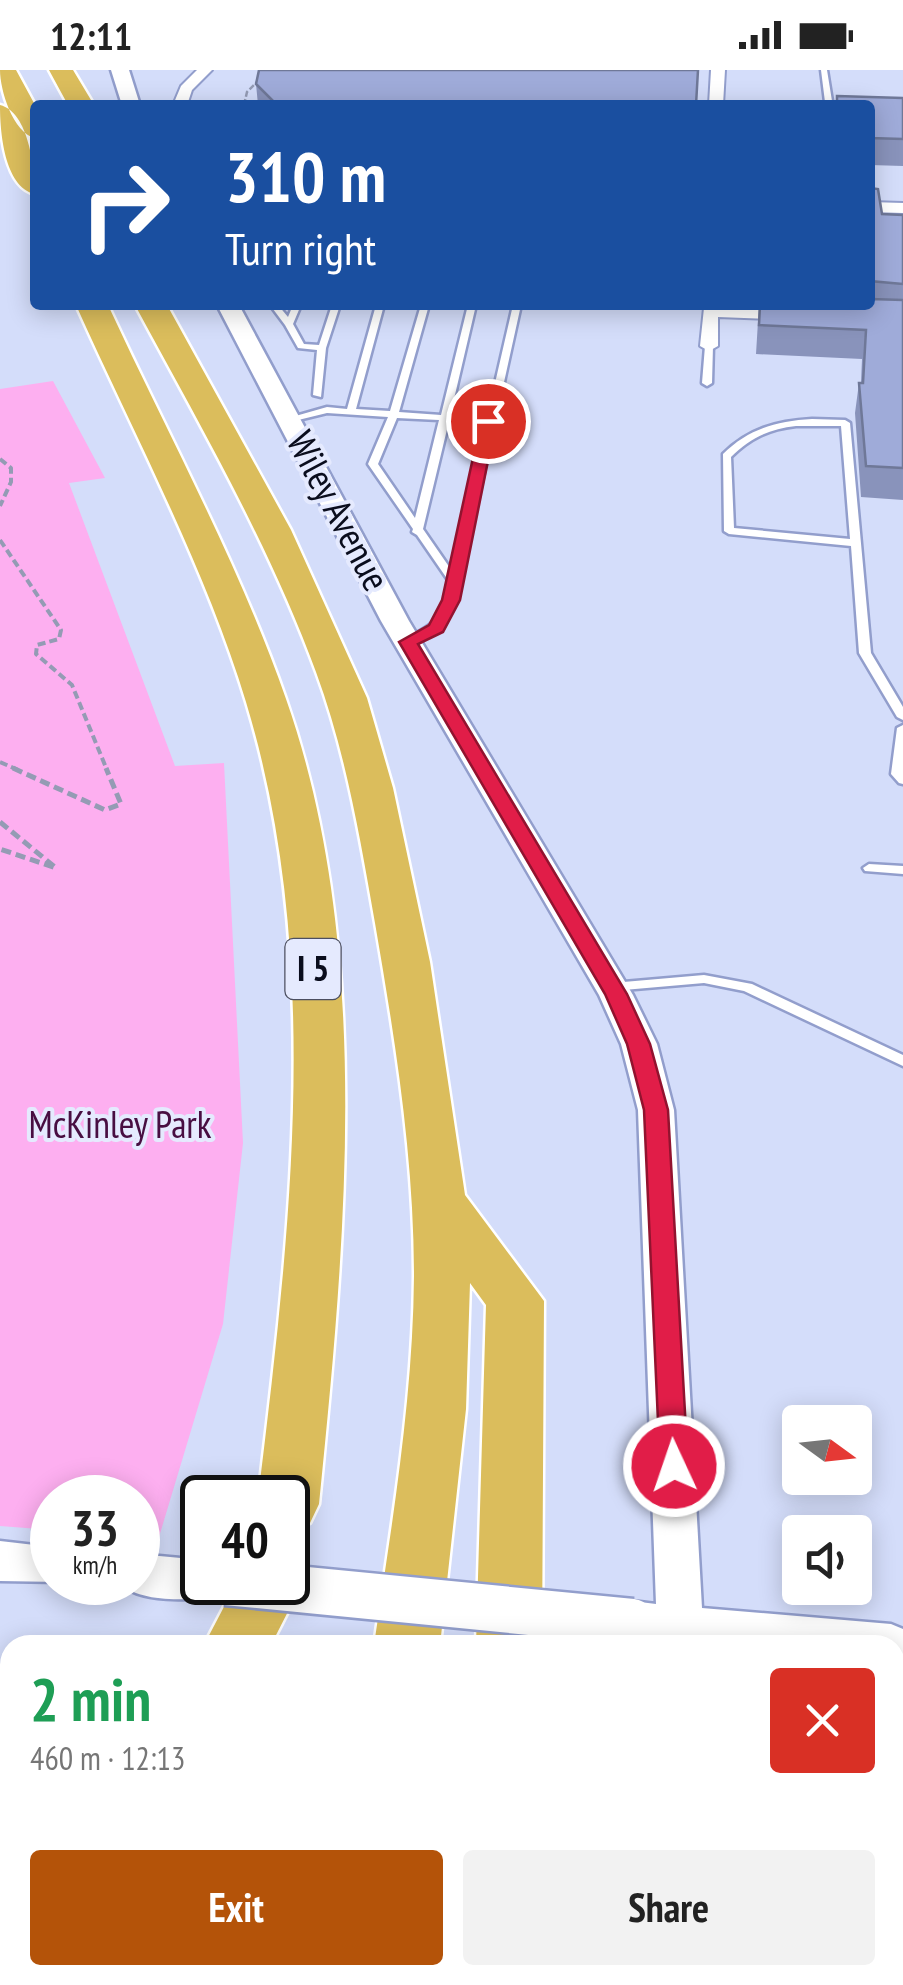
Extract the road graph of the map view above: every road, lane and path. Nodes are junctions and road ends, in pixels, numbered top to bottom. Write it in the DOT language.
graph roads {
  1 [pos="4,70"];
  2 [pos="32,70"];
  3 [pos="61,70"];
  4 [pos="120,70"];
  5 [pos="205,70"];
  6 [pos="718,70"];
  7 [pos="824,70"];
  8 [pos="262,78"];
  9 [pos="46,100"];
  10 [pos="78,100"];
  11 [pos="129,100"];
  12 [pos="182,100"];
  13 [pos="245,100"];
  14 [pos="716,100"];
  15 [pos="828,100"];
  16 [pos="0,113"];
  17 [pos="30,120"];
  18 [pos="0,155"];
  19 [pos="30,176"];
  20 [pos="875,207"];
  21 [pos="903,208"];
  22 [pos="30,210"];
  23 [pos="85,310"];
  24 [pos="94,310"];
  25 [pos="154,310"];
  26 [pos="231,310"];
  27 [pos="278,310"];
  28 [pos="295,310"];
  29 [pos="334,310"];
  30 [pos="379,310"];
  31 [pos="424,310"];
  32 [pos="471,310"];
  33 [pos="516,310"];
  34 [pos="806,316"];
  35 [pos="289,324"];
  36 [pos="709,346"];
  37 [pos="322,348"];
  38 [pos="707,383"];
  39 [pos="318,395"];
  40 [pos="350,412"];
  41 [pos="393,416"];
  42 [pos="290,418"];
  43 [pos="448,418"];
  44 [pos="488,421"];
  45 [pos="166,457"];
  46 [pos="0,459"];
  47 [pos="0,506"];
  48 [pos="416,532"];
  49 [pos="0,540"];
  50 [pos="856,543"];
  51 [pos="455,583"];
  52 [pos="408,642"];
  53 [pos="903,716"];
  54 [pos="903,728"];
  55 [pos="0,762"];
  56 [pos="903,780"];
  57 [pos="0,822"];
  58 [pos="0,849"];
  59 [pos="869,868"];
  60 [pos="903,870"];
  61 [pos="612,988"];
  62 [pos="903,1061"];
  63 [pos="438,1199"];
  64 [pos="291,1475"];
  65 [pos="0,1561"];
  66 [pos="30,1564"];
  67 [pos="310,1590"];
  68 [pos="260,1605"];
  69 [pos="271,1605"];
  70 [pos="682,1634"];
  71 [pos="243,1635"];
  72 [pos="268,1635"];
  73 [pos="408,1635"];
  74 [pos="509,1635"];
  1 -- 17 [label="highway"];
  2 -- 9 [label="highway"];
  3 -- 10 [label="highway"];
  4 -- 11 [label="street"];
  5 -- 12 [label="street"];
  6 -- 14 [label="street"];
  7 -- 15 [label="lane"];
  8 -- 13 [label="path"];
  16 -- 19 [label="highway"];
  18 -- 22 [label="highway"];
  20 -- 21 [label="street"];
  23 -- 45 [label="highway, I 5"];
  24 -- 45 [label="highway, I 5"];
  25 -- 63 [label="highway"];
  26 -- 42 [label="street, Wiley Avenue"];
  27 -- 35 [label="lane"];
  28 -- 35 [label="lane"];
  29 -- 37 [label="lane"];
  30 -- 40 [label="lane"];
  31 -- 41 [label="lane"];
  32 -- 43 [label="lane"];
  33 -- 44 [label="lane"];
  34 -- 36 [label="street"];
  35 -- 37 [label="lane"];
  36 -- 38 [label="lane"];
  37 -- 39 [label="lane"];
  40 -- 41 [label="lane"];
  40 -- 42 [label="lane"];
  41 -- 43 [label="lane"];
  41 -- 48 [label="lane"];
  42 -- 52 [label="street, Wiley Avenue"];
  43 -- 44 [label="lane"];
  43 -- 48 [label="lane"];
  44 -- 51 [label="lane"];
  45 -- 64 [label="highway, I 5"];
  46 -- 47 [label="path"];
  48 -- 51 [label="lane"];
  49 -- 55 [label="path"];
  50 -- 50 [label="lane"];
  50 -- 53 [label="lane"];
  51 -- 52 [label="lane"];
  52 -- 61 [label="street, Wiley Avenue"];
  54 -- 56 [label="lane"];
  57 -- 58 [label="path"];
  59 -- 60 [label="lane"];
  61 -- 62 [label="lane"];
  61 -- 70 [label="street, Wiley Avenue"];
  63 -- 73 [label="highway"];
  63 -- 74 [label="highway"];
  65 -- 66 [label="street"];
  67 -- 70 [label="street, bridge"];
  68 -- 71 [label="highway"];
  69 -- 72 [label="highway"];
}
